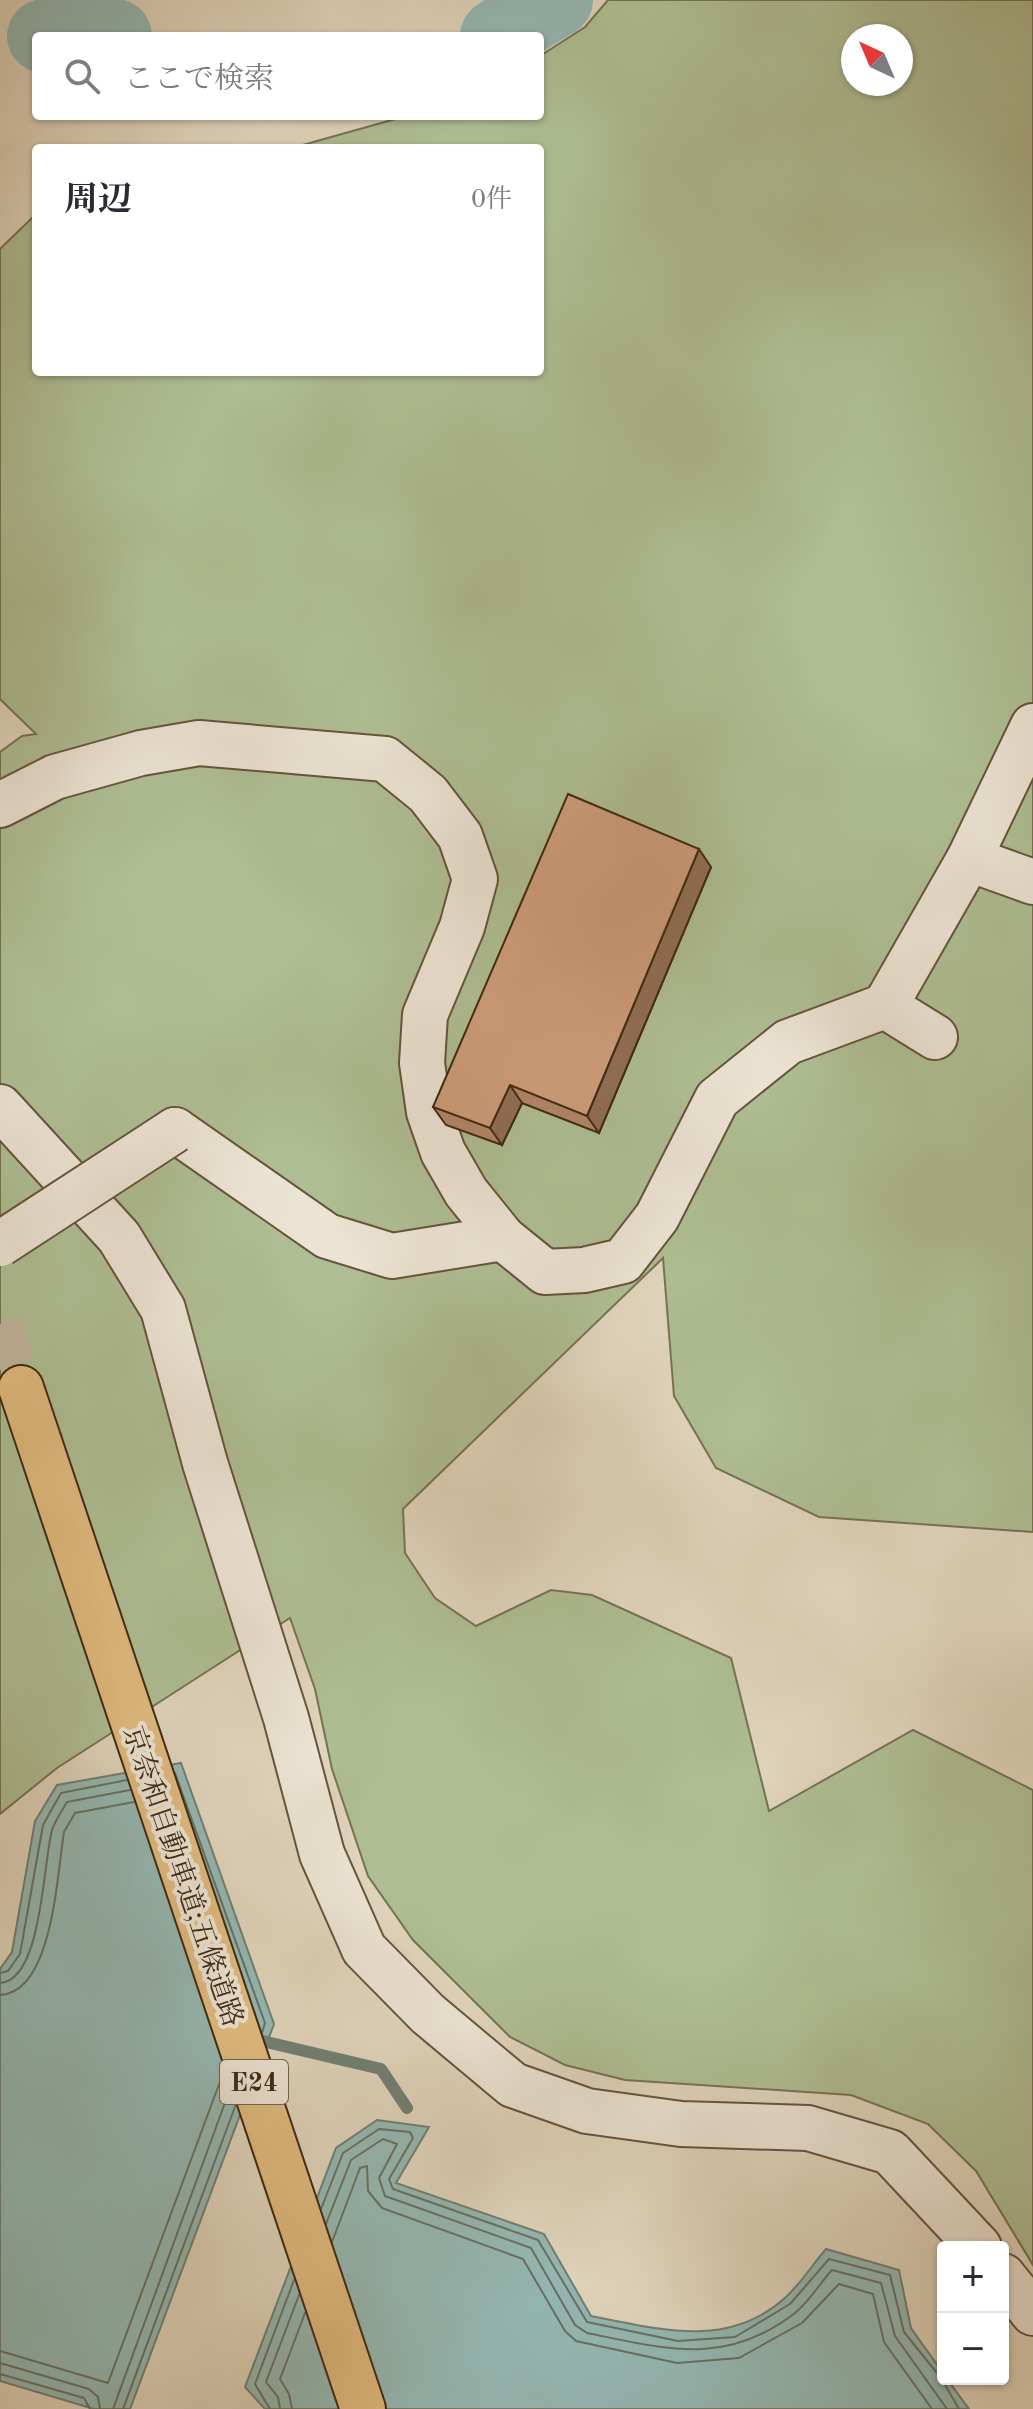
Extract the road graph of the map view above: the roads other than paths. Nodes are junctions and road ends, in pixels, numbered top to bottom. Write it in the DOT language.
graph roads {
  1 [pos="1033,726"];
  2 [pos="0,805"];
  3 [pos="1009,865"];
  4 [pos="885,1006"];
  5 [pos="935,1037"];
  6 [pos="0,1107"];
  7 [pos="503,1238"];
  8 [pos="0,1244"];
  9 [pos="21,1388"];
  10 [pos="973,2241"];
  11 [pos="1009,2283"];
  12 [pos="1033,2313"];
  13 [pos="363,2409"];
  1 -- 3 [label="street"];
  2 -- 7 [label="street"];
  3 -- 4 [label="street"];
  4 -- 5 [label="street"];
  4 -- 7 [label="street"];
  6 -- 10 [label="street"];
  7 -- 8 [label="street, bridge"];
  9 -- 13 [label="highway, 京奈和自動車道;五條道路 / E24"];
  11 -- 12 [label="street"];
}
